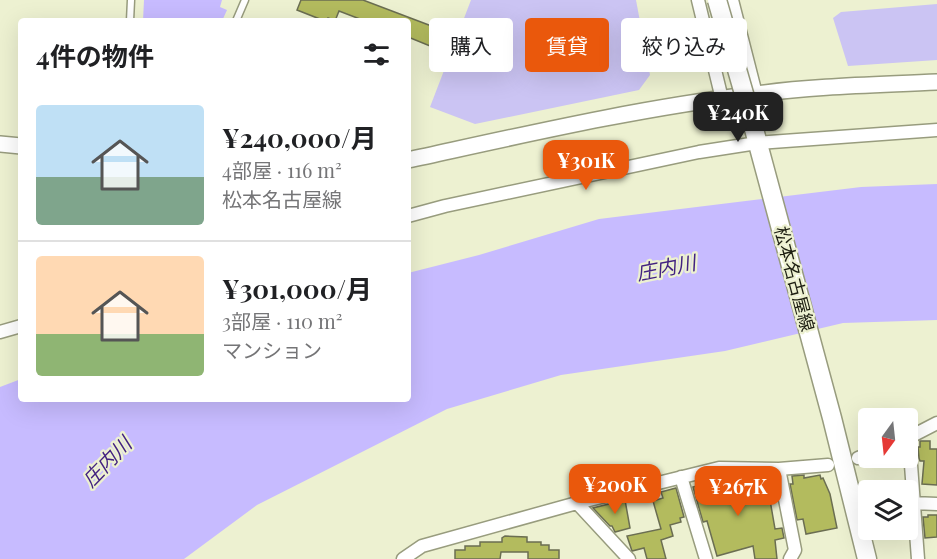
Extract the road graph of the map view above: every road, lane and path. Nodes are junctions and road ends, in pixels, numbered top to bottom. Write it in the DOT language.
graph roads {
  1 [pos="131,0"];
  2 [pos="244,0"];
  3 [pos="698,0"];
  4 [pos="717,0"];
  5 [pos="732,0"];
  6 [pos="129,18"];
  7 [pos="237,18"];
  8 [pos="937,82"];
  9 [pos="756,94"];
  10 [pos="722,99"];
  11 [pos="937,130"];
  12 [pos="0,144"];
  13 [pos="18,146"];
  14 [pos="759,151"];
  15 [pos="411,159"];
  16 [pos="411,215"];
  17 [pos="18,327"];
  18 [pos="0,332"];
  19 [pos="937,423"];
  20 [pos="918,433"];
  21 [pos="828,465"];
  22 [pos="780,469"];
  23 [pos="681,477"];
  24 [pos="577,503"];
  25 [pos="918,503"];
  26 [pos="937,504"];
  27 [pos="916,540"];
  28 [pos="403,559"];
  29 [pos="629,559"];
  30 [pos="706,559"];
  31 [pos="790,559"];
  32 [pos="867,559"];
  33 [pos="918,559"];
  1 -- 6 [label="lane"];
  2 -- 7 [label="lane"];
  3 -- 10 [label="street"];
  4 -- 14 [label="main road, 松本名古屋線, bridge"];
  5 -- 9 [label="street"];
  8 -- 9 [label="street"];
  9 -- 10 [label="street"];
  10 -- 15 [label="street"];
  11 -- 14 [label="street"];
  12 -- 13 [label="street"];
  14 -- 16 [label="street"];
  14 -- 32 [label="main road, 松本名古屋線"];
  17 -- 18 [label="street"];
  19 -- 20 [label="street"];
  21 -- 22 [label="street"];
  22 -- 23 [label="street"];
  22 -- 31 [label="street"];
  23 -- 24 [label="street"];
  23 -- 30 [label="street"];
  24 -- 28 [label="street"];
  24 -- 29 [label="street"];
  25 -- 26 [label="street"];
  27 -- 33 [label="street"];
}
